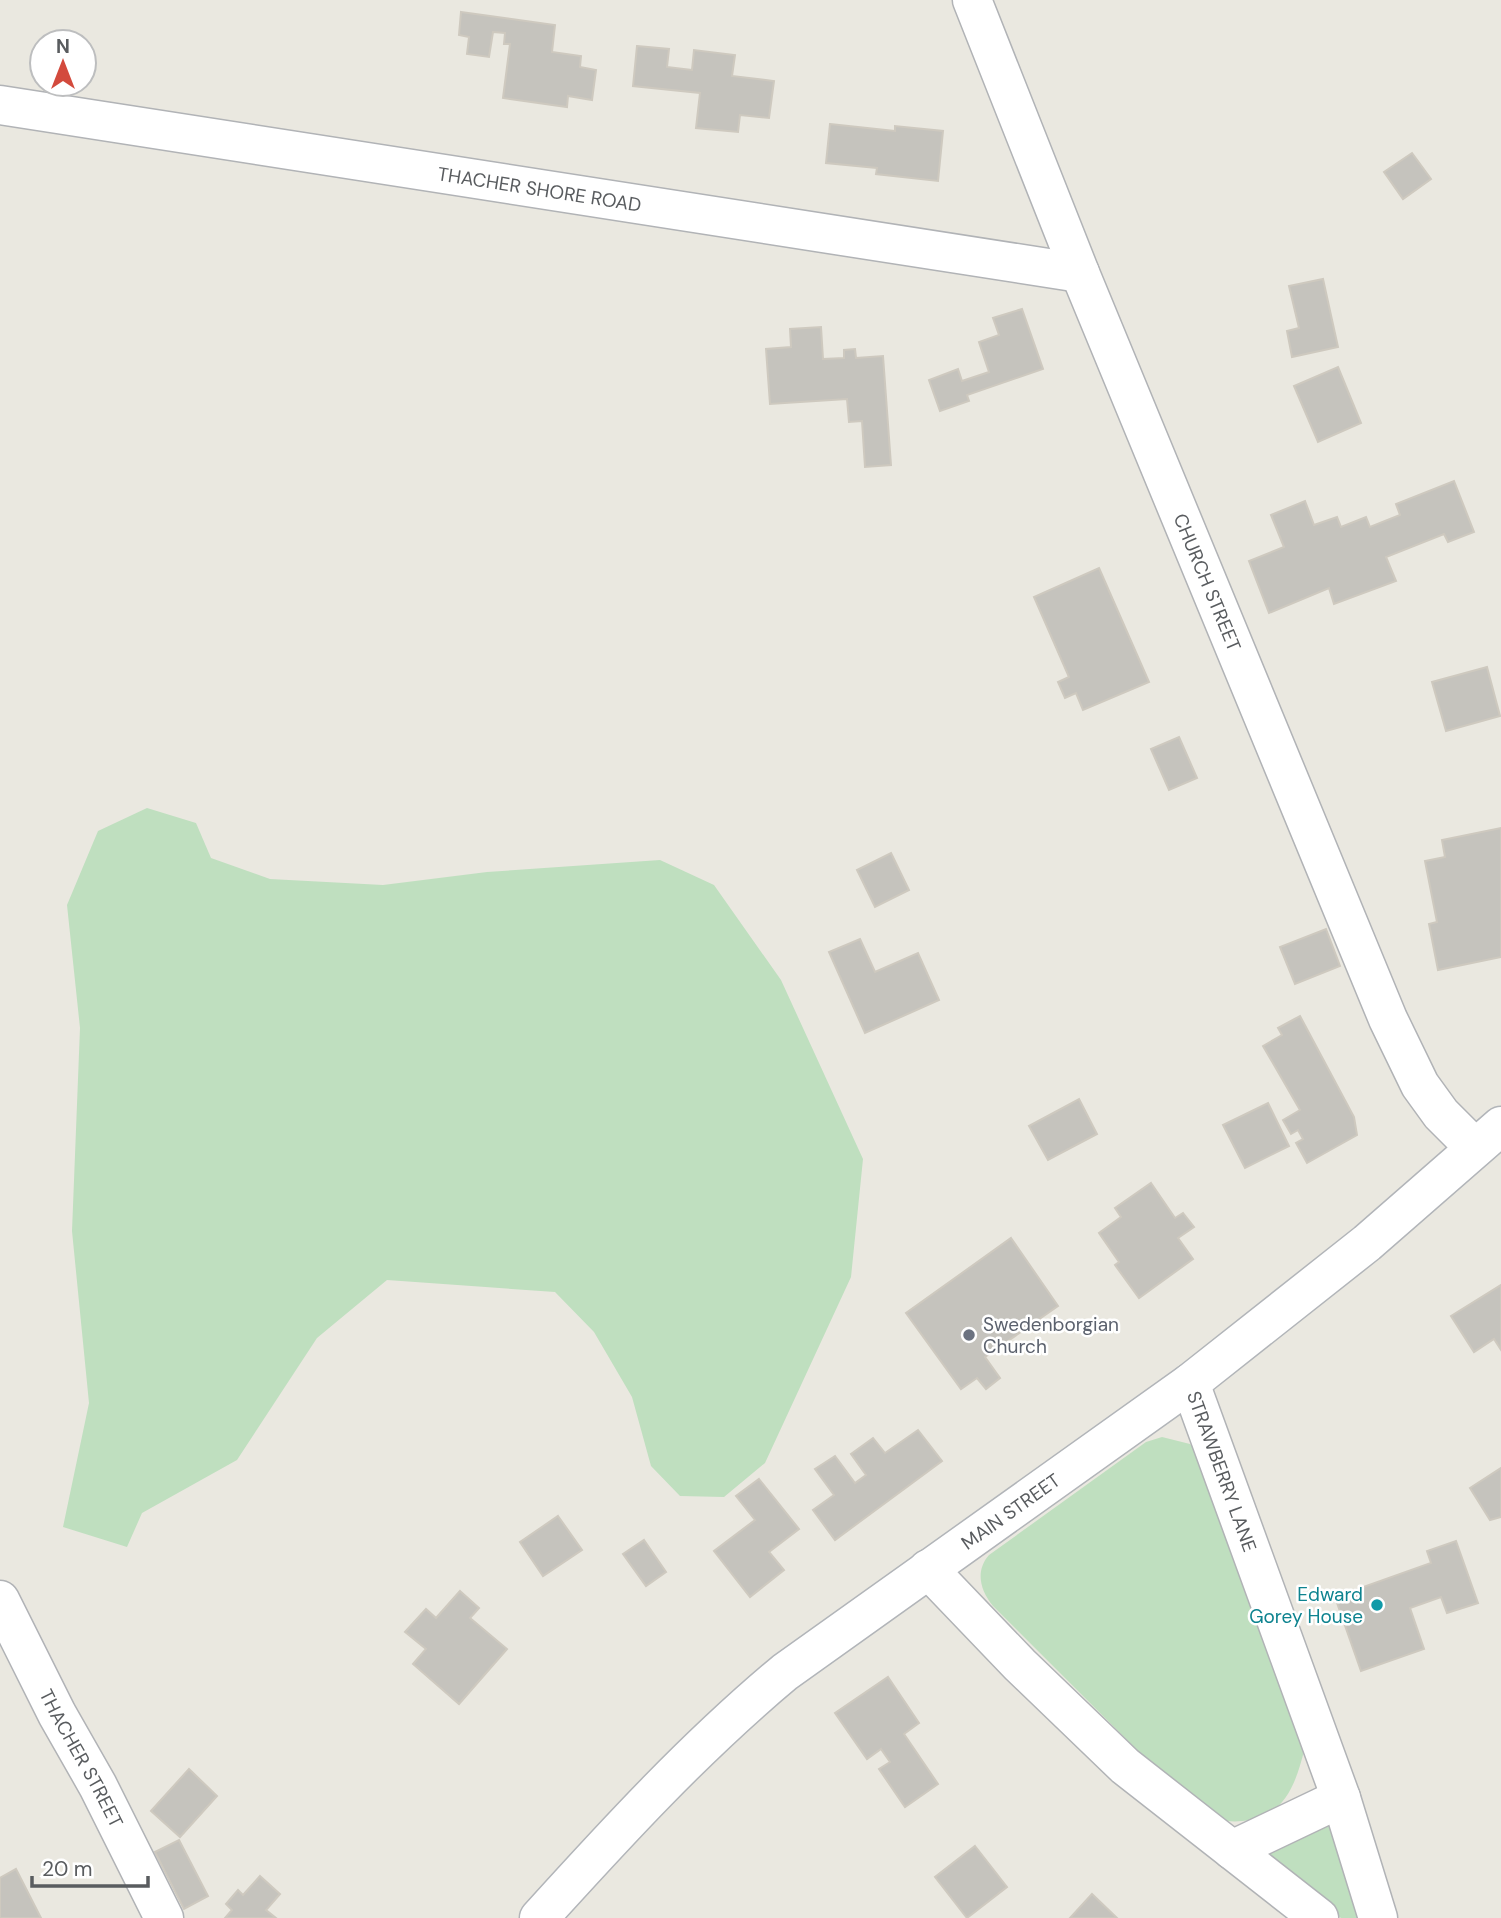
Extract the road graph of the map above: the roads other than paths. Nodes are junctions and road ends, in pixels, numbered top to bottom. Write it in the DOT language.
graph roads {
  1 [pos="972,0"];
  2 [pos="0,105"];
  3 [pos="1080,273"];
  4 [pos="1488,1137"];
  5 [pos="1190,1383"];
  6 [pos="928,1569"];
  7 [pos="0,1600"];
  8 [pos="1341,1798"];
  9 [pos="1232,1850"];
  10 [pos="164,1918"];
  11 [pos="539,1918"];
  12 [pos="1319,1918"];
  13 [pos="1378,1918"];
  1 -- 3 [label="street, CHURCH STREET"];
  2 -- 3 [label="street, THACHER SHORE ROAD"];
  3 -- 4 [label="street, CHURCH STREET"];
  4 -- 5 [label="street, MAIN STREET"];
  5 -- 6 [label="street, MAIN STREET"];
  5 -- 8 [label="street, STRAWBERRY LANE"];
  6 -- 9 [label="street"];
  6 -- 11 [label="street, MAIN STREET"];
  7 -- 10 [label="street, THACHER STREET"];
  8 -- 9 [label="street"];
  8 -- 13 [label="street, STRAWBERRY LANE"];
  9 -- 12 [label="street"];
}
